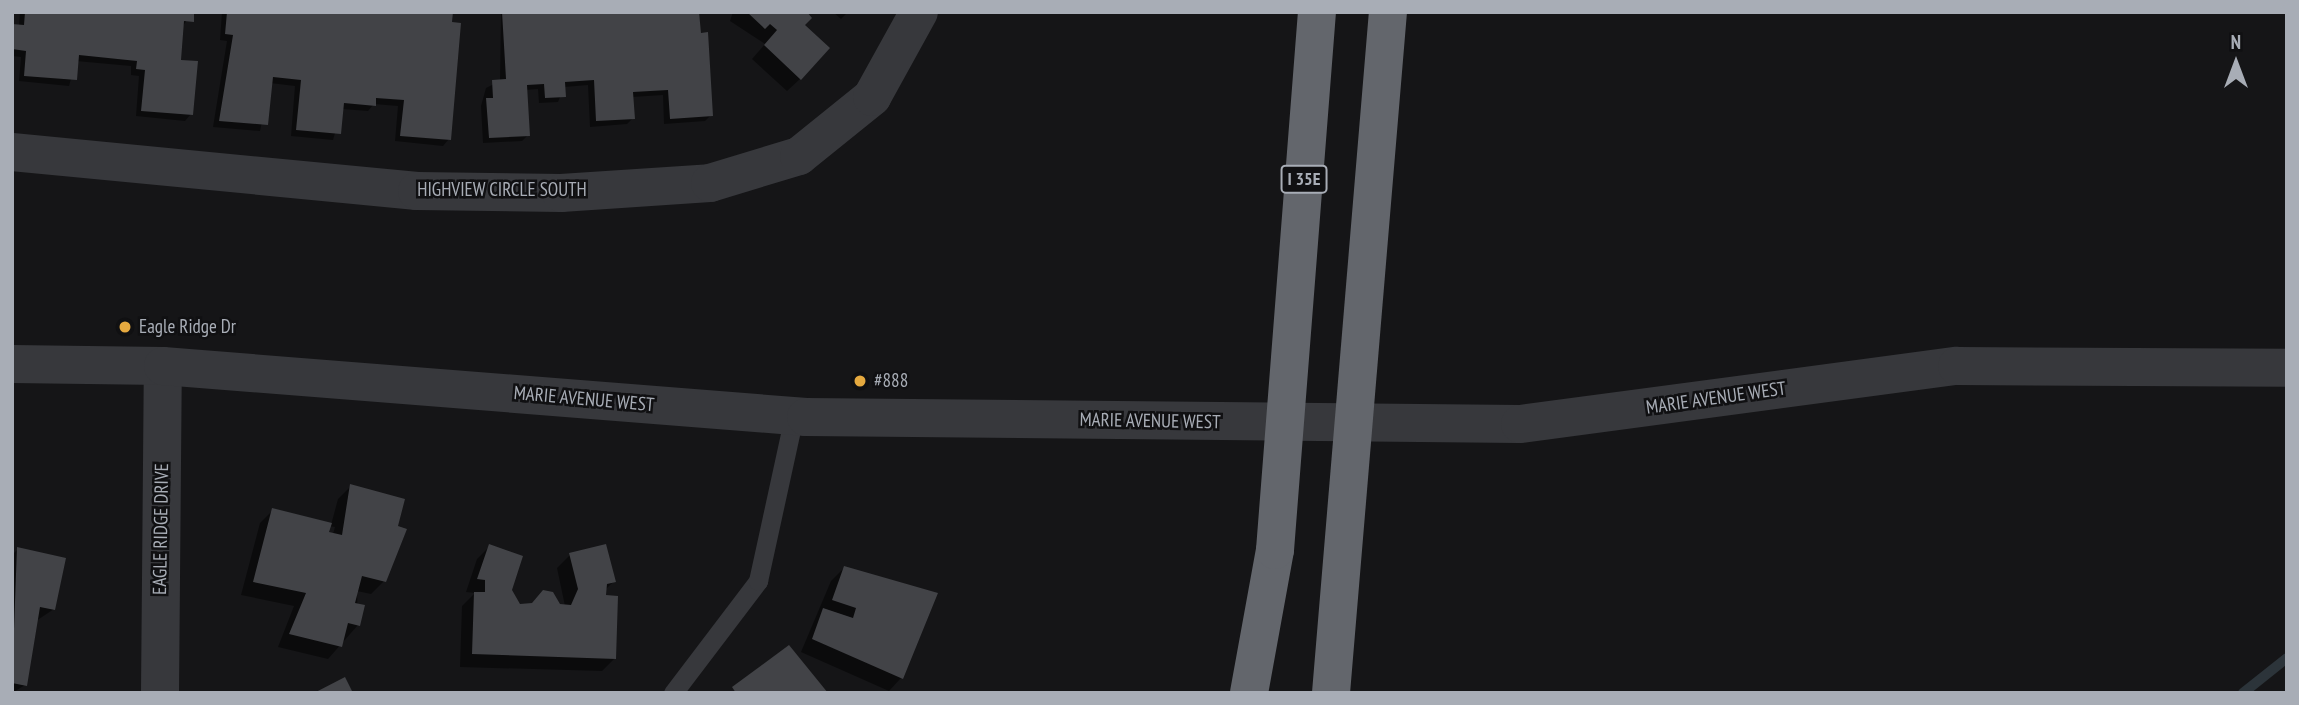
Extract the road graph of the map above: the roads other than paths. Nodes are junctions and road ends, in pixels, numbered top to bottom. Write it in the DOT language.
graph roads {
  1 [pos="919,12"];
  2 [pos="1317,12"];
  3 [pos="1388,12"];
  4 [pos="12,152"];
  5 [pos="12,364"];
  6 [pos="163,366"];
  7 [pos="2287,368"];
  8 [pos="794,416"];
  9 [pos="160,693"];
  10 [pos="673,693"];
  11 [pos="1249,693"];
  12 [pos="1331,693"];
  1 -- 4 [label="street, HIGHVIEW CIRCLE SOUTH"];
  2 -- 11 [label="highway, I 35E"];
  3 -- 12 [label="highway"];
  5 -- 6 [label="street, MARIE AVENUE WEST"];
  6 -- 8 [label="street, MARIE AVENUE WEST"];
  6 -- 9 [label="street, EAGLE RIDGE DRIVE"];
  7 -- 8 [label="street, MARIE AVENUE WEST"];
  8 -- 10 [label="lane"];
}
